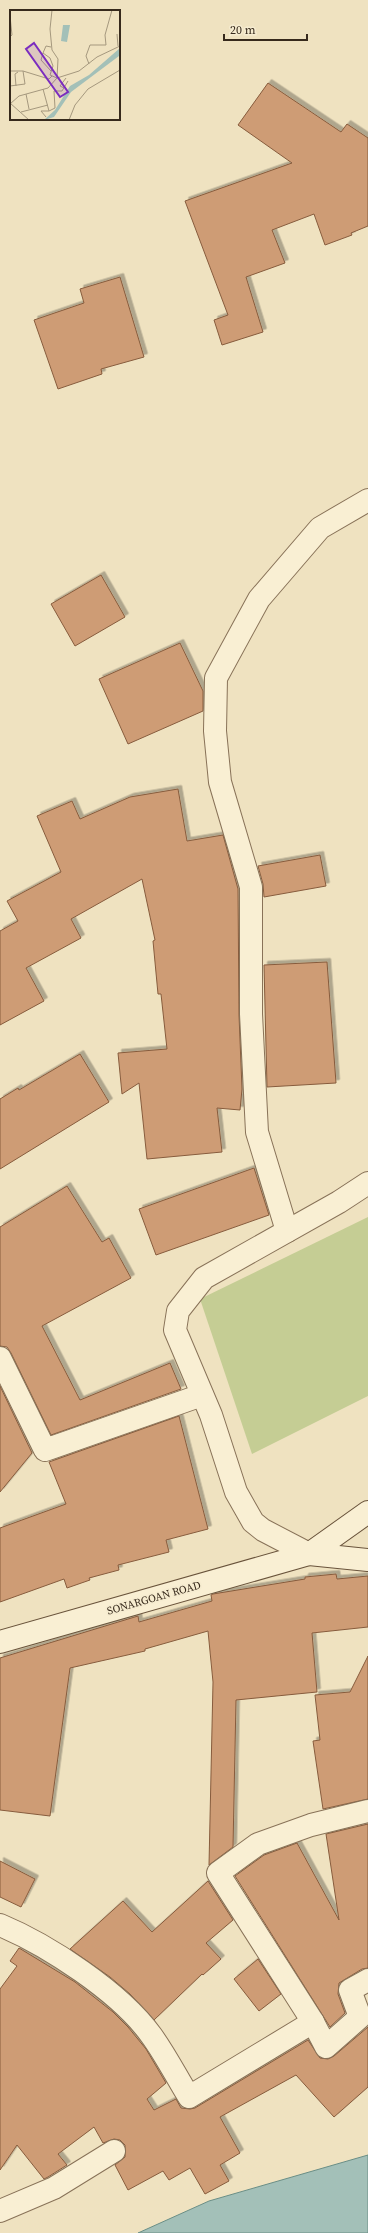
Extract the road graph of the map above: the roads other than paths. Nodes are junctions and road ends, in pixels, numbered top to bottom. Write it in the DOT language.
graph roads {
  1 [pos="368,500"];
  2 [pos="368,1183"];
  3 [pos="287,1231"];
  4 [pos="0,1358"];
  5 [pos="202,1395"];
  6 [pos="368,1512"];
  7 [pos="309,1554"];
  8 [pos="368,1560"];
  9 [pos="0,1642"];
  10 [pos="368,1811"];
  11 [pos="0,1924"];
  12 [pos="368,1980"];
  13 [pos="312,2022"];
  14 [pos="114,2151"];
  15 [pos="0,2211"];
  1 -- 3 [label="street"];
  2 -- 3 [label="street"];
  3 -- 5 [label="street"];
  4 -- 5 [label="street"];
  5 -- 7 [label="street"];
  6 -- 7 [label="street, SONARGOAN ROAD"];
  7 -- 8 [label="street, SONARGOAN ROAD"];
  7 -- 9 [label="street, SONARGOAN ROAD"];
  10 -- 13 [label="street"];
  11 -- 13 [label="street"];
  12 -- 13 [label="street"];
  14 -- 15 [label="street"];
}
